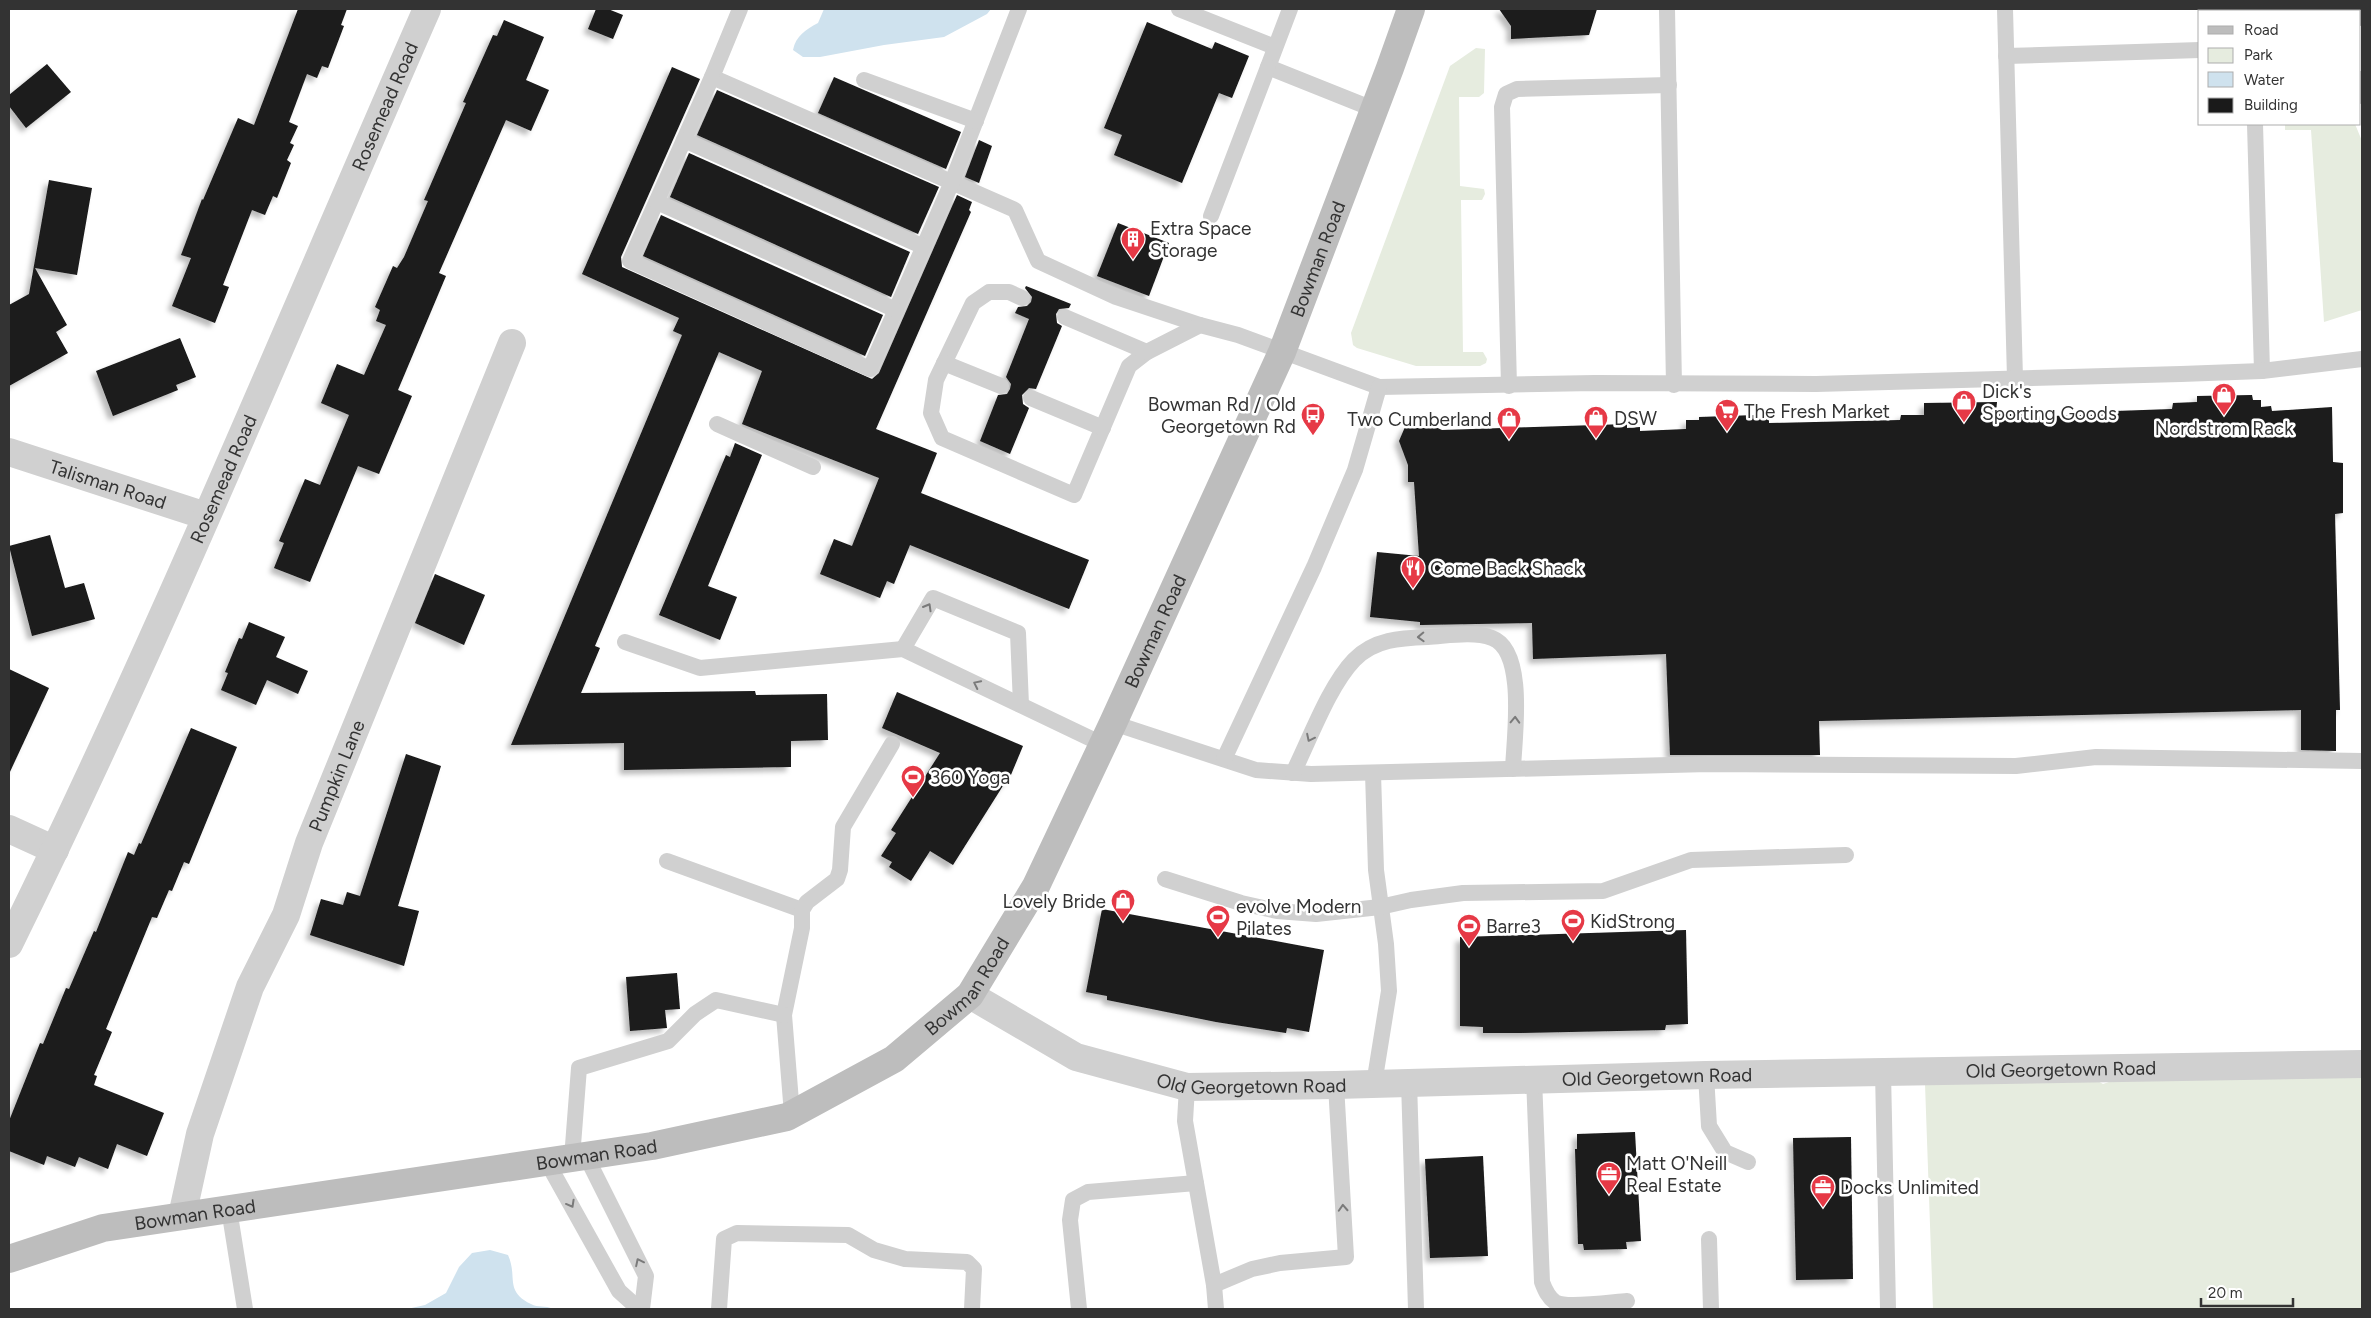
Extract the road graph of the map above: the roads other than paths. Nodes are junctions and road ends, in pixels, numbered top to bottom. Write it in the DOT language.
graph roads {
  1 [pos="427,9"];
  2 [pos="740,9"];
  3 [pos="1019,9"];
  4 [pos="1179,9"];
  5 [pos="1290,9"];
  6 [pos="1411,9"];
  7 [pos="1667,9"];
  8 [pos="2005,9"];
  9 [pos="2361,9"];
  10 [pos="2362,12"];
  11 [pos="1275,47"];
  12 [pos="2198,50"];
  13 [pos="2006,56"];
  14 [pos="1268,67"];
  15 [pos="712,77"];
  16 [pos="864,80"];
  17 [pos="1669,85"];
  18 [pos="1374,109"];
  19 [pos="976,121"];
  20 [pos="2255,125"];
  21 [pos="684,140"];
  22 [pos="952,182"];
  23 [pos="657,202"];
  24 [pos="1211,216"];
  25 [pos="924,247"];
  26 [pos="1022,298"];
  27 [pos="896,310"];
  28 [pos="1065,317"];
  29 [pos="1200,325"];
  30 [pos="512,343"];
  31 [pos="1147,352"];
  32 [pos="1282,352"];
  33 [pos="2362,359"];
  34 [pos="944,363"];
  35 [pos="2262,371"];
  36 [pos="2015,378"];
  37 [pos="1674,385"];
  38 [pos="1000,386"];
  39 [pos="1509,386"];
  40 [pos="1379,387"];
  41 [pos="1031,398"];
  42 [pos="717,424"];
  43 [pos="1103,428"];
  44 [pos="9,452"];
  45 [pos="813,467"];
  46 [pos="206,516"];
  47 [pos="625,642"];
  48 [pos="903,649"];
  49 [pos="1020,705"];
  50 [pos="1107,734"];
  51 [pos="892,744"];
  52 [pos="1224,759"];
  53 [pos="2362,761"];
  54 [pos="1513,769"];
  55 [pos="1293,773"];
  56 [pos="1374,773"];
  57 [pos="9,828"];
  58 [pos="55,850"];
  59 [pos="1846,855"];
  60 [pos="667,861"];
  61 [pos="1165,879"];
  62 [pos="1380,908"];
  63 [pos="802,910"];
  64 [pos="9,944"];
  65 [pos="970,995"];
  66 [pos="784,1015"];
  67 [pos="2362,1064"];
  68 [pos="1883,1072"];
  69 [pos="1706,1075"];
  70 [pos="1534,1078"];
  71 [pos="1409,1082"];
  72 [pos="1374,1084"];
  73 [pos="1336,1085"];
  74 [pos="1187,1087"];
  75 [pos="792,1114"];
  76 [pos="568,1158"];
  77 [pos="1748,1162"];
  78 [pos="1196,1183"];
  79 [pos="229,1209"];
  80 [pos="182,1216"];
  81 [pos="1708,1239"];
  82 [pos="9,1259"];
  83 [pos="1214,1285"];
  84 [pos="1627,1301"];
  85 [pos="245,1309"];
  86 [pos="641,1309"];
  87 [pos="718,1309"];
  88 [pos="972,1309"];
  89 [pos="1079,1309"];
  90 [pos="1216,1309"];
  91 [pos="1416,1309"];
  92 [pos="1711,1309"];
  93 [pos="1888,1309"];
  1 -- 46 [label="street, Rosemead Road"];
  2 -- 15 [label="lane"];
  3 -- 19 [label="lane"];
  4 -- 11 [label="lane"];
  5 -- 11 [label="lane"];
  6 -- 18 [label="main road, Bowman Road"];
  7 -- 17 [label="lane"];
  8 -- 13 [label="lane"];
  9 -- 10 [label="highway"];
  11 -- 14 [label="lane"];
  12 -- 13 [label="lane"];
  13 -- 36 [label="lane"];
  14 -- 18 [label="lane"];
  14 -- 24 [label="lane"];
  15 -- 21 [label="lane"];
  15 -- 22 [label="lane"];
  16 -- 19 [label="lane"];
  17 -- 37 [label="lane"];
  17 -- 39 [label="lane"];
  18 -- 32 [label="main road, Bowman Road"];
  19 -- 22 [label="lane"];
  20 -- 35 [label="lane"];
  21 -- 23 [label="lane"];
  21 -- 25 [label="lane"];
  22 -- 25 [label="lane"];
  22 -- 29 [label="lane"];
  23 -- 27 [label="lane"];
  23 -- 27 [label="lane"];
  25 -- 27 [label="lane"];
  26 -- 34 [label="lane"];
  28 -- 31 [label="lane"];
  29 -- 31 [label="lane"];
  29 -- 32 [label="lane"];
  30 -- 80 [label="street, Pumpkin Lane"];
  31 -- 43 [label="lane"];
  32 -- 40 [label="lane"];
  32 -- 50 [label="main road, Bowman Road"];
  33 -- 35 [label="lane"];
  34 -- 38 [label="lane"];
  34 -- 43 [label="lane"];
  35 -- 36 [label="lane"];
  36 -- 37 [label="lane"];
  37 -- 39 [label="lane"];
  39 -- 40 [label="lane"];
  40 -- 52 [label="lane"];
  41 -- 43 [label="lane"];
  42 -- 45 [label="lane"];
  44 -- 46 [label="street, Talisman Road"];
  46 -- 58 [label="street, Rosemead Road"];
  47 -- 48 [label="lane"];
  49 -- 48 [label="lane, one-way"];
  48 -- 49 [label="lane, one-way"];
  49 -- 50 [label="lane"];
  50 -- 52 [label="lane"];
  50 -- 65 [label="main road, Bowman Road"];
  51 -- 63 [label="lane"];
  52 -- 55 [label="lane"];
  53 -- 54 [label="lane"];
  54 -- 55 [label="lane, one-way"];
  54 -- 56 [label="lane"];
  55 -- 56 [label="lane"];
  56 -- 62 [label="lane"];
  57 -- 58 [label="street"];
  58 -- 64 [label="street, Rosemead Road"];
  59 -- 62 [label="lane"];
  60 -- 63 [label="lane"];
  61 -- 62 [label="lane"];
  62 -- 72 [label="lane"];
  63 -- 66 [label="lane"];
  65 -- 74 [label="street, Old Georgetown Road"];
  65 -- 75 [label="main road, Bowman Road"];
  66 -- 75 [label="lane"];
  66 -- 76 [label="lane"];
  67 -- 68 [label="street, Old Georgetown Road"];
  68 -- 69 [label="street, Old Georgetown Road"];
  68 -- 93 [label="lane"];
  69 -- 70 [label="street, Old Georgetown Road"];
  69 -- 77 [label="lane"];
  70 -- 71 [label="street, Old Georgetown Road"];
  70 -- 84 [label="lane"];
  71 -- 72 [label="street, Old Georgetown Road"];
  71 -- 91 [label="lane"];
  72 -- 73 [label="street, Old Georgetown Road"];
  73 -- 74 [label="street, Old Georgetown Road"];
  83 -- 73 [label="lane, one-way"];
  74 -- 78 [label="lane"];
  75 -- 76 [label="main road, Bowman Road"];
  76 -- 79 [label="main road, Bowman Road"];
  76 -- 86 [label="lane, one-way"];
  86 -- 76 [label="lane, one-way"];
  78 -- 83 [label="lane"];
  78 -- 89 [label="lane"];
  79 -- 80 [label="main road, Bowman Road"];
  79 -- 85 [label="lane"];
  80 -- 82 [label="main road, Bowman Road"];
  81 -- 92 [label="lane"];
  83 -- 90 [label="lane"];
  87 -- 88 [label="lane"];
}
